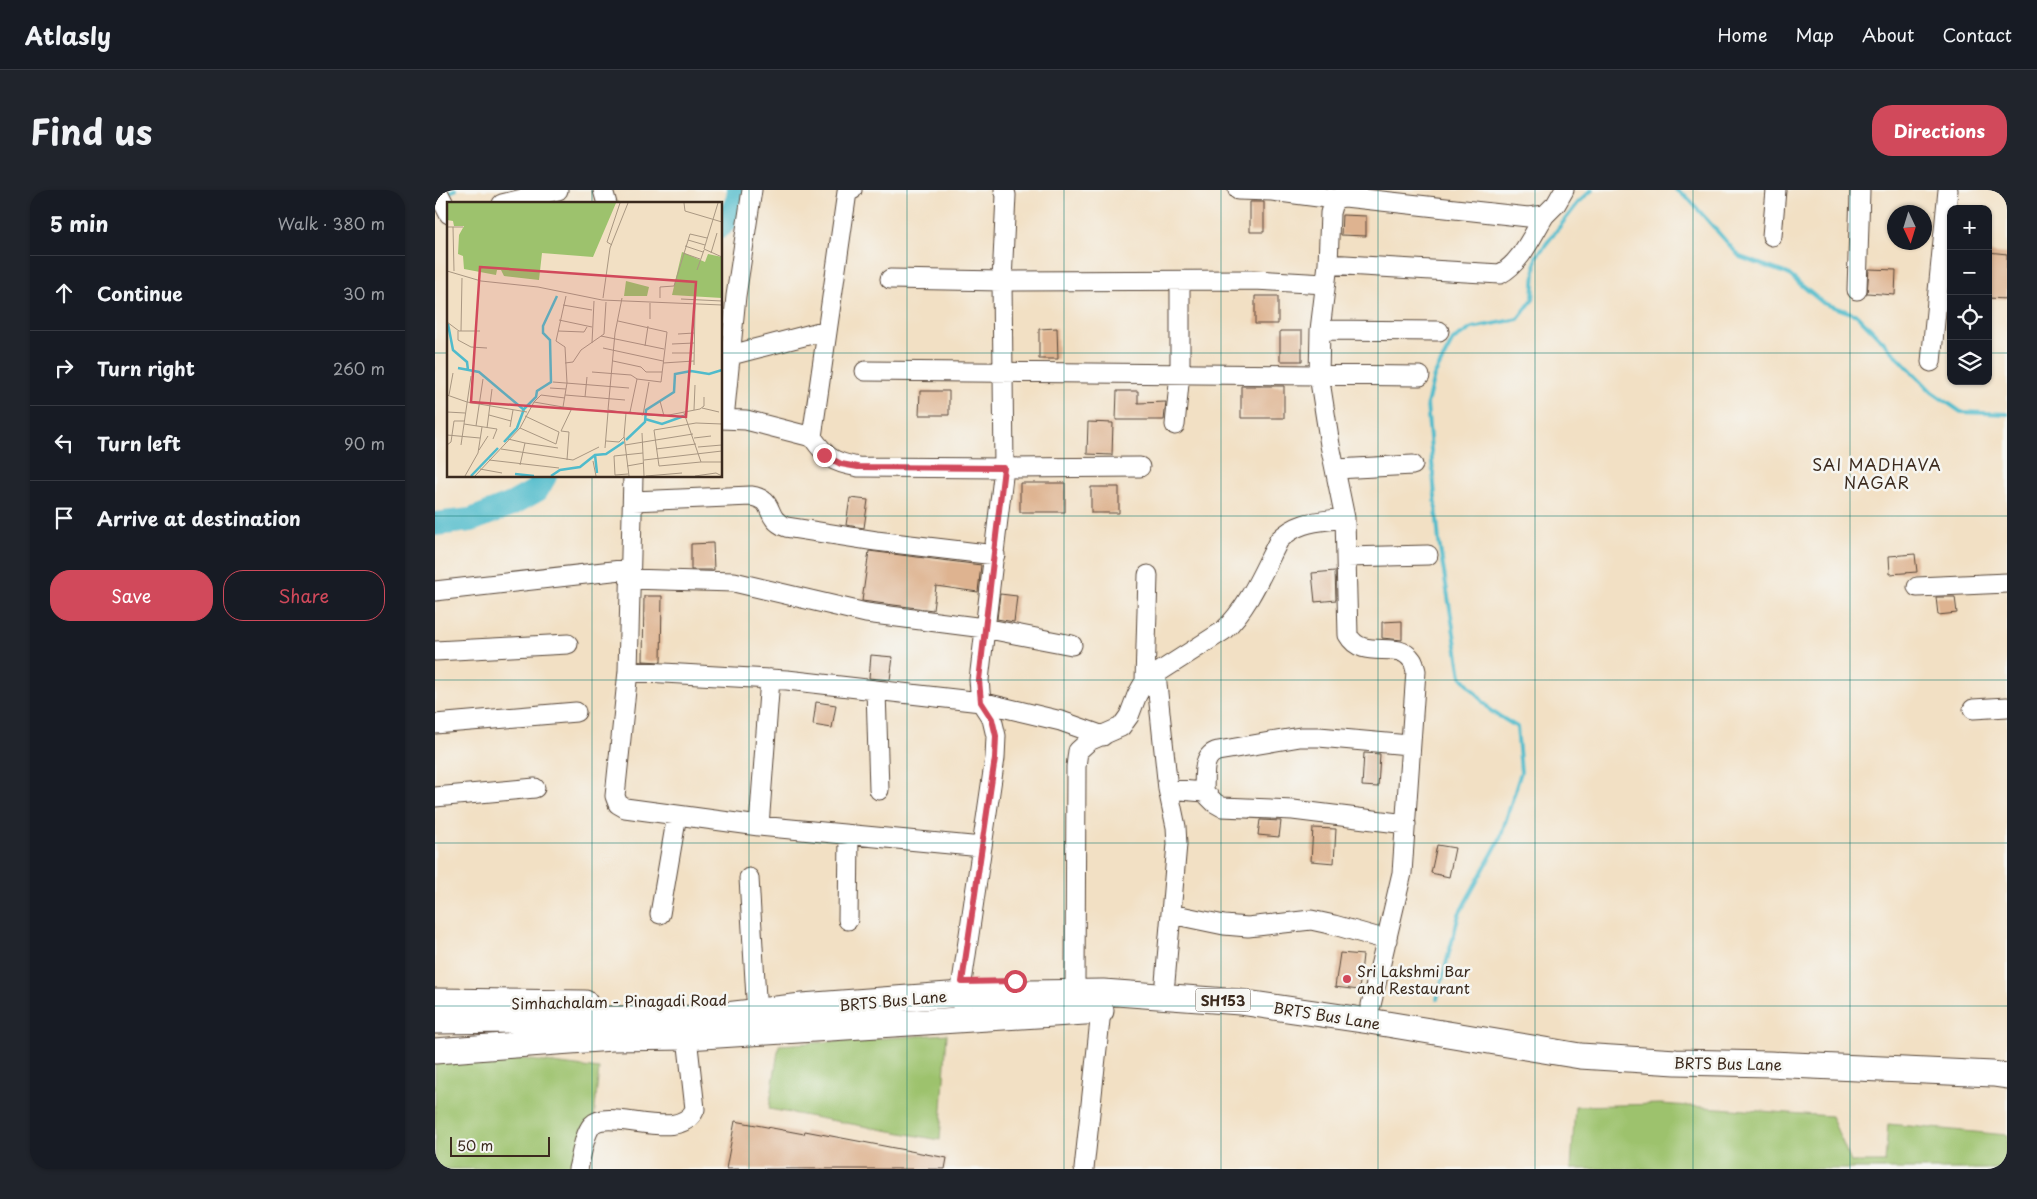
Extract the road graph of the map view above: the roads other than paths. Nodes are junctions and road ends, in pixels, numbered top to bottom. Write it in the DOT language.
graph roads {
  1 [pos="437,190"];
  2 [pos="558,190"];
  3 [pos="752,190"];
  4 [pos="843,190"];
  5 [pos="1004,190"];
  6 [pos="1238,190"];
  7 [pos="1272,190"];
  8 [pos="1564,190"];
  9 [pos="1776,190"];
  10 [pos="1860,190"];
  11 [pos="1948,190"];
  12 [pos="1334,199"];
  13 [pos="510,202"];
  14 [pos="447,212"];
  15 [pos="1545,215"];
  16 [pos="447,217"];
  17 [pos="435,222"];
  18 [pos="1772,236"];
  19 [pos="1328,264"];
  20 [pos="890,279"];
  21 [pos="1002,281"];
  22 [pos="1180,281"];
  23 [pos="1325,284"];
  24 [pos="1857,290"];
  25 [pos="827,330"];
  26 [pos="1320,330"];
  27 [pos="1439,331"];
  28 [pos="731,355"];
  29 [pos="1931,362"];
  30 [pos="865,371"];
  31 [pos="1003,373"];
  32 [pos="1180,373"];
  33 [pos="1319,374"];
  34 [pos="1420,376"];
  35 [pos="723,419"];
  36 [pos="1175,425"];
  37 [pos="812,437"];
  38 [pos="1413,465"];
  39 [pos="1140,466"];
  40 [pos="1004,468"];
  41 [pos="1336,469"];
  42 [pos="633,478"];
  43 [pos="633,501"];
  44 [pos="1345,518"];
  45 [pos="995,555"];
  46 [pos="1428,555"];
  47 [pos="1346,557"];
  48 [pos="630,574"];
  49 [pos="1148,575"];
  50 [pos="2007,583"];
  51 [pos="1917,587"];
  52 [pos="435,591"];
  53 [pos="984,628"];
  54 [pos="568,644"];
  55 [pos="1072,645"];
  56 [pos="435,651"];
  57 [pos="628,671"];
  58 [pos="1150,677"];
  59 [pos="770,679"];
  60 [pos="876,690"];
  61 [pos="981,702"];
  62 [pos="2007,707"];
  63 [pos="1973,708"];
  64 [pos="575,712"];
  65 [pos="435,724"];
  66 [pos="1103,736"];
  67 [pos="1409,745"];
  68 [pos="535,788"];
  69 [pos="1168,789"];
  70 [pos="879,790"];
  71 [pos="1205,792"];
  72 [pos="435,797"];
  73 [pos="677,815"];
  74 [pos="1406,824"];
  75 [pos="759,826"];
  76 [pos="849,835"];
  77 [pos="983,847"];
  78 [pos="749,878"];
  79 [pos="660,914"];
  80 [pos="1171,914"];
  81 [pos="848,920"];
  82 [pos="1387,940"];
  83 [pos="1075,981"];
  84 [pos="1165,982"];
  85 [pos="756,998"];
  86 [pos="962,998"];
  87 [pos="435,1001"];
  88 [pos="1371,1005"];
  89 [pos="1101,1011"];
  90 [pos="435,1021"];
  91 [pos="687,1037"];
  92 [pos="435,1051"];
  93 [pos="2007,1076"];
  94 [pos="577,1169"];
  95 [pos="1084,1169"];
  1 -- 14 [label="street"];
  2 -- 13 [label="street"];
  3 -- 28 [label="street"];
  4 -- 25 [label="street"];
  5 -- 21 [label="street"];
  6 -- 7 [label="street"];
  7 -- 12 [label="street"];
  8 -- 15 [label="street"];
  9 -- 18 [label="street"];
  10 -- 24 [label="street"];
  11 -- 29 [label="street"];
  12 -- 15 [label="street"];
  12 -- 19 [label="street"];
  15 -- 19 [label="street"];
  16 -- 17 [label="street"];
  19 -- 23 [label="street"];
  20 -- 21 [label="street"];
  21 -- 22 [label="street"];
  21 -- 31 [label="street"];
  22 -- 23 [label="street"];
  22 -- 32 [label="street"];
  23 -- 26 [label="street"];
  25 -- 28 [label="street"];
  25 -- 37 [label="street"];
  26 -- 27 [label="street"];
  26 -- 33 [label="street"];
  28 -- 35 [label="street"];
  30 -- 31 [label="street"];
  31 -- 32 [label="street"];
  31 -- 40 [label="street"];
  32 -- 33 [label="street"];
  32 -- 36 [label="street"];
  33 -- 34 [label="street"];
  33 -- 41 [label="street"];
  35 -- 37 [label="street"];
  37 -- 40 [label="street"];
  38 -- 41 [label="street"];
  39 -- 40 [label="street"];
  40 -- 45 [label="street"];
  41 -- 44 [label="street"];
  42 -- 43 [label="street"];
  43 -- 45 [label="street"];
  43 -- 48 [label="street"];
  44 -- 47 [label="street"];
  44 -- 58 [label="street"];
  45 -- 53 [label="street"];
  46 -- 47 [label="street"];
  47 -- 67 [label="street"];
  48 -- 52 [label="street"];
  48 -- 53 [label="street"];
  48 -- 57 [label="street"];
  49 -- 58 [label="street"];
  50 -- 51 [label="street"];
  53 -- 55 [label="street"];
  53 -- 61 [label="street"];
  54 -- 56 [label="street"];
  57 -- 59 [label="street"];
  57 -- 73 [label="street"];
  58 -- 66 [label="street"];
  58 -- 69 [label="street"];
  59 -- 60 [label="street"];
  59 -- 75 [label="street"];
  60 -- 61 [label="street"];
  60 -- 70 [label="street"];
  61 -- 66 [label="street"];
  61 -- 77 [label="street"];
  62 -- 63 [label="street"];
  64 -- 65 [label="street"];
  66 -- 83 [label="street"];
  67 -- 71 [label="street"];
  67 -- 74 [label="street"];
  68 -- 72 [label="street"];
  69 -- 71 [label="street"];
  69 -- 80 [label="street"];
  71 -- 74 [label="street"];
  73 -- 75 [label="street"];
  73 -- 79 [label="street"];
  74 -- 82 [label="street"];
  75 -- 76 [label="street"];
  76 -- 77 [label="street"];
  76 -- 81 [label="street"];
  77 -- 86 [label="street"];
  78 -- 85 [label="street"];
  80 -- 82 [label="street"];
  80 -- 84 [label="street"];
  82 -- 88 [label="street"];
  83 -- 84 [label="main road, Simhachalam - Pinagadi Road"];
  83 -- 86 [label="main road, Simhachalam - Pinagadi Road"];
  84 -- 88 [label="main road, Simhachalam - Pinagadi Road"];
  85 -- 86 [label="main road, Simhachalam - Pinagadi Road"];
  85 -- 87 [label="main road, Simhachalam - Pinagadi Road"];
  86 -- 89 [label="main road, Simhachalam - Pinagadi Road"];
  86 -- 90 [label="main road, BRTS Bus Lane / SH153"];
  86 -- 91 [label="main road, Simhachalam - Pinagadi Road"];
  86 -- 93 [label="main road, BRTS Bus Lane / SH153"];
  89 -- 95 [label="street"];
  91 -- 92 [label="main road, Simhachalam - Pinagadi Road"];
  91 -- 94 [label="street"];
}
